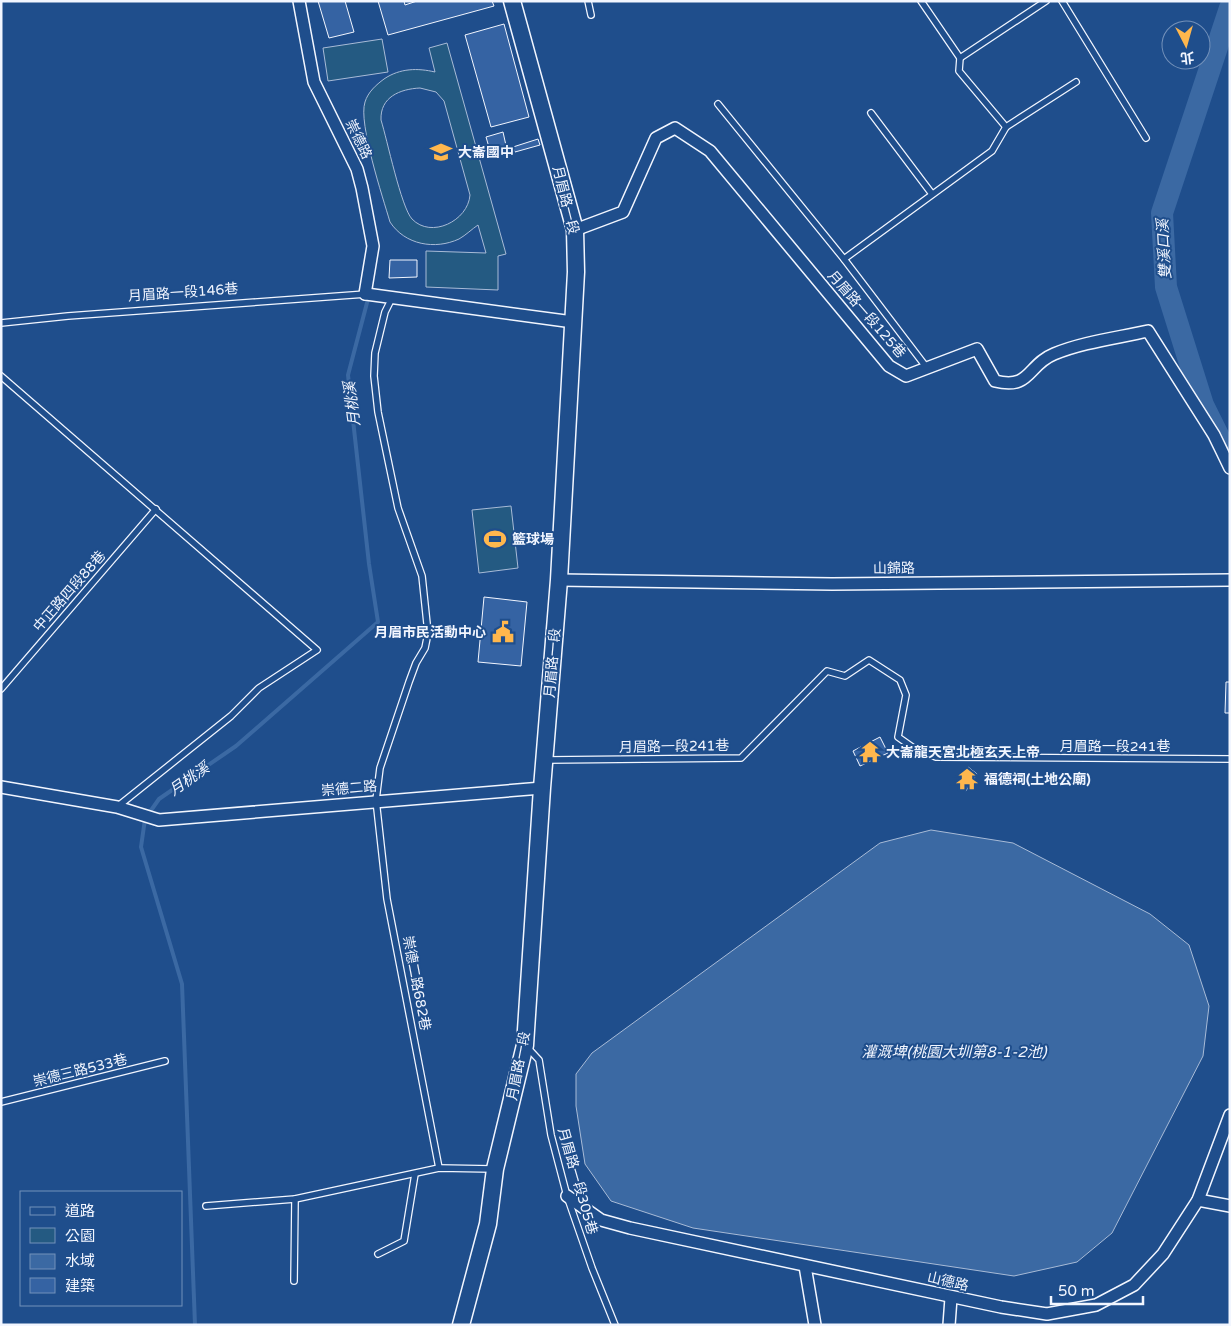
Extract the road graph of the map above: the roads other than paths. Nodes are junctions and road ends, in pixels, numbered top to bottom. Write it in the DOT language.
graph roads {
  1 [pos="299,1"];
  2 [pos="512,1"];
  3 [pos="588,1"];
  4 [pos="921,1"];
  5 [pos="1046,1"];
  6 [pos="1062,1"];
  7 [pos="591,15"];
  8 [pos="960,58"];
  9 [pos="1076,82"];
  10 [pos="718,104"];
  11 [pos="871,113"];
  12 [pos="1006,127"];
  13 [pos="1146,138"];
  14 [pos="932,194"];
  15 [pos="575,230"];
  16 [pos="844,259"];
  17 [pos="366,294"];
  18 [pos="388,298"];
  19 [pos="573,322"];
  20 [pos="1,324"];
  21 [pos="927,368"];
  22 [pos="1,376"];
  23 [pos="1230,468"];
  24 [pos="156,509"];
  25 [pos="559,580"];
  26 [pos="1230,580"];
  27 [pos="1,689"];
  28 [pos="1230,759"];
  29 [pos="544,760"];
  30 [pos="1,788"];
  31 [pos="542,788"];
  32 [pos="376,800"];
  33 [pos="118,807"];
  34 [pos="525,1045"];
  35 [pos="165,1061"];
  36 [pos="1,1102"];
  37 [pos="1230,1115"];
  38 [pos="439,1168"];
  39 [pos="495,1169"];
  40 [pos="415,1174"];
  41 [pos="567,1196"];
  42 [pos="295,1199"];
  43 [pos="1198,1200"];
  44 [pos="206,1206"];
  45 [pos="1230,1206"];
  46 [pos="378,1254"];
  47 [pos="805,1266"];
  48 [pos="294,1281"];
  49 [pos="951,1298"];
  50 [pos="461,1325"];
  51 [pos="615,1325"];
  52 [pos="815,1325"];
  53 [pos="949,1325"];
  1 -- 17 [label="street, 崇德路"];
  2 -- 15 [label="street, 月眉路一段"];
  3 -- 7 [label="lane"];
  4 -- 8 [label="lane"];
  5 -- 8 [label="lane"];
  6 -- 13 [label="lane"];
  8 -- 12 [label="lane"];
  9 -- 12 [label="lane"];
  10 -- 16 [label="lane"];
  11 -- 14 [label="lane"];
  12 -- 14 [label="lane"];
  14 -- 16 [label="lane"];
  15 -- 19 [label="street, 月眉路一段"];
  15 -- 21 [label="street, 月眉路一段125巷"];
  16 -- 21 [label="lane"];
  17 -- 18 [label="street"];
  17 -- 20 [label="lane, 月眉路一段146巷"];
  18 -- 19 [label="street"];
  18 -- 32 [label="lane, 崇德二路682巷"];
  19 -- 25 [label="street, 月眉路一段"];
  21 -- 23 [label="street, 月眉路一段125巷"];
  22 -- 24 [label="lane"];
  24 -- 27 [label="lane, 中正路四段88巷"];
  24 -- 33 [label="lane"];
  25 -- 26 [label="street, 山錦路"];
  25 -- 29 [label="street, 月眉路一段"];
  28 -- 29 [label="lane, 月眉路一段241巷"];
  29 -- 31 [label="street, 月眉路一段"];
  30 -- 33 [label="street"];
  31 -- 32 [label="street, 崇德二路"];
  31 -- 34 [label="street, 月眉路一段"];
  32 -- 33 [label="street, 崇德二路"];
  32 -- 38 [label="lane, 崇德二路682巷"];
  34 -- 39 [label="street, 月眉路一段"];
  34 -- 41 [label="lane, 月眉路一段305巷"];
  35 -- 36 [label="lane, 崇德三路533巷"];
  37 -- 43 [label="street, 山德路"];
  38 -- 39 [label="lane"];
  38 -- 40 [label="lane"];
  39 -- 50 [label="street, 月眉路一段"];
  40 -- 42 [label="lane"];
  40 -- 46 [label="lane"];
  41 -- 47 [label="street, 山德路"];
  41 -- 51 [label="lane, 月眉路一段305巷"];
  42 -- 44 [label="lane"];
  42 -- 48 [label="lane"];
  43 -- 45 [label="street"];
  43 -- 49 [label="street, 山德路"];
  47 -- 49 [label="street, 山德路"];
  47 -- 52 [label="street"];
  49 -- 53 [label="street"];
}
